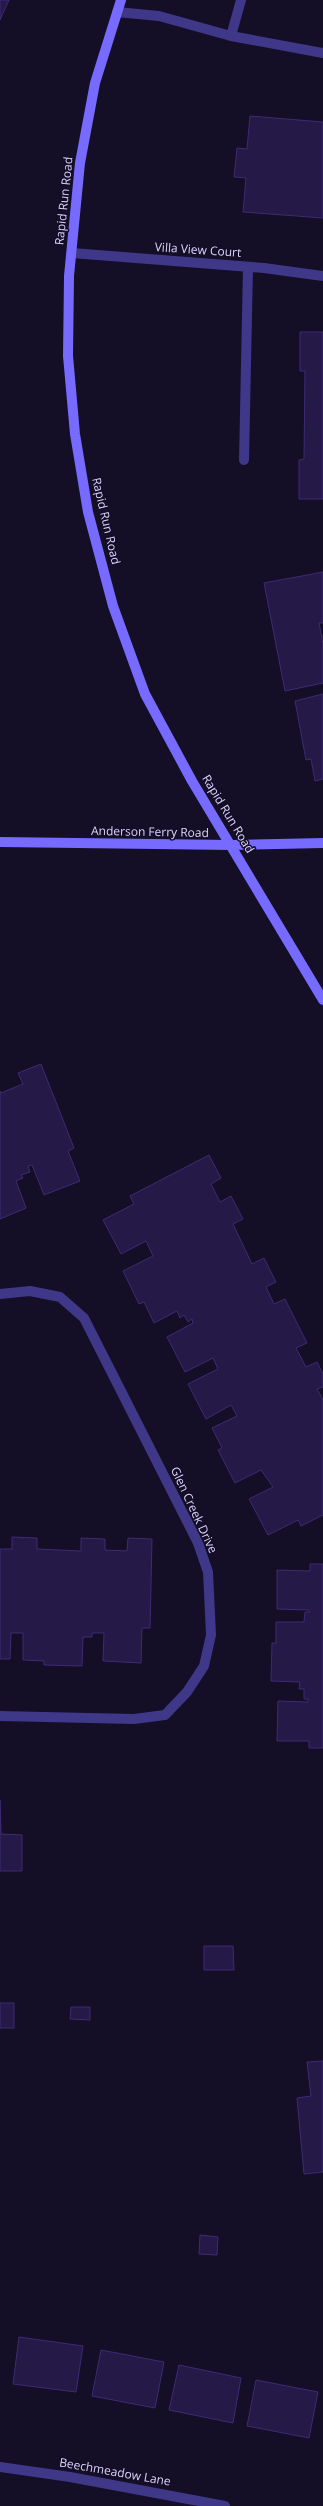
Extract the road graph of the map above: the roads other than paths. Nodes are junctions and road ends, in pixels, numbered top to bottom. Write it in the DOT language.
graph roads {
  1 [pos="121,0"];
  2 [pos="241,0"];
  3 [pos="117,12"];
  4 [pos="232,36"];
  5 [pos="323,53"];
  6 [pos="72,254"];
  7 [pos="248,267"];
  8 [pos="323,276"];
  9 [pos="244,460"];
  10 [pos="0,842"];
  11 [pos="323,843"];
  12 [pos="231,845"];
  13 [pos="323,1000"];
  14 [pos="0,1294"];
  15 [pos="0,1716"];
  16 [pos="0,2467"];
  17 [pos="225,2506"];
  1 -- 3 [label="street, Rapid Run Road"];
  2 -- 4 [label="street"];
  3 -- 4 [label="street"];
  3 -- 6 [label="street, Rapid Run Road"];
  4 -- 5 [label="street"];
  6 -- 7 [label="street, Villa View Court"];
  6 -- 12 [label="street, Rapid Run Road"];
  7 -- 8 [label="street, Villa View Court"];
  7 -- 9 [label="street"];
  10 -- 12 [label="street, Anderson Ferry Road"];
  11 -- 12 [label="street, Anderson Ferry Road"];
  12 -- 13 [label="street, Rapid Run Road"];
  14 -- 15 [label="street, Glen Creek Drive"];
  16 -- 17 [label="street, Beechmeadow Lane"];
}
